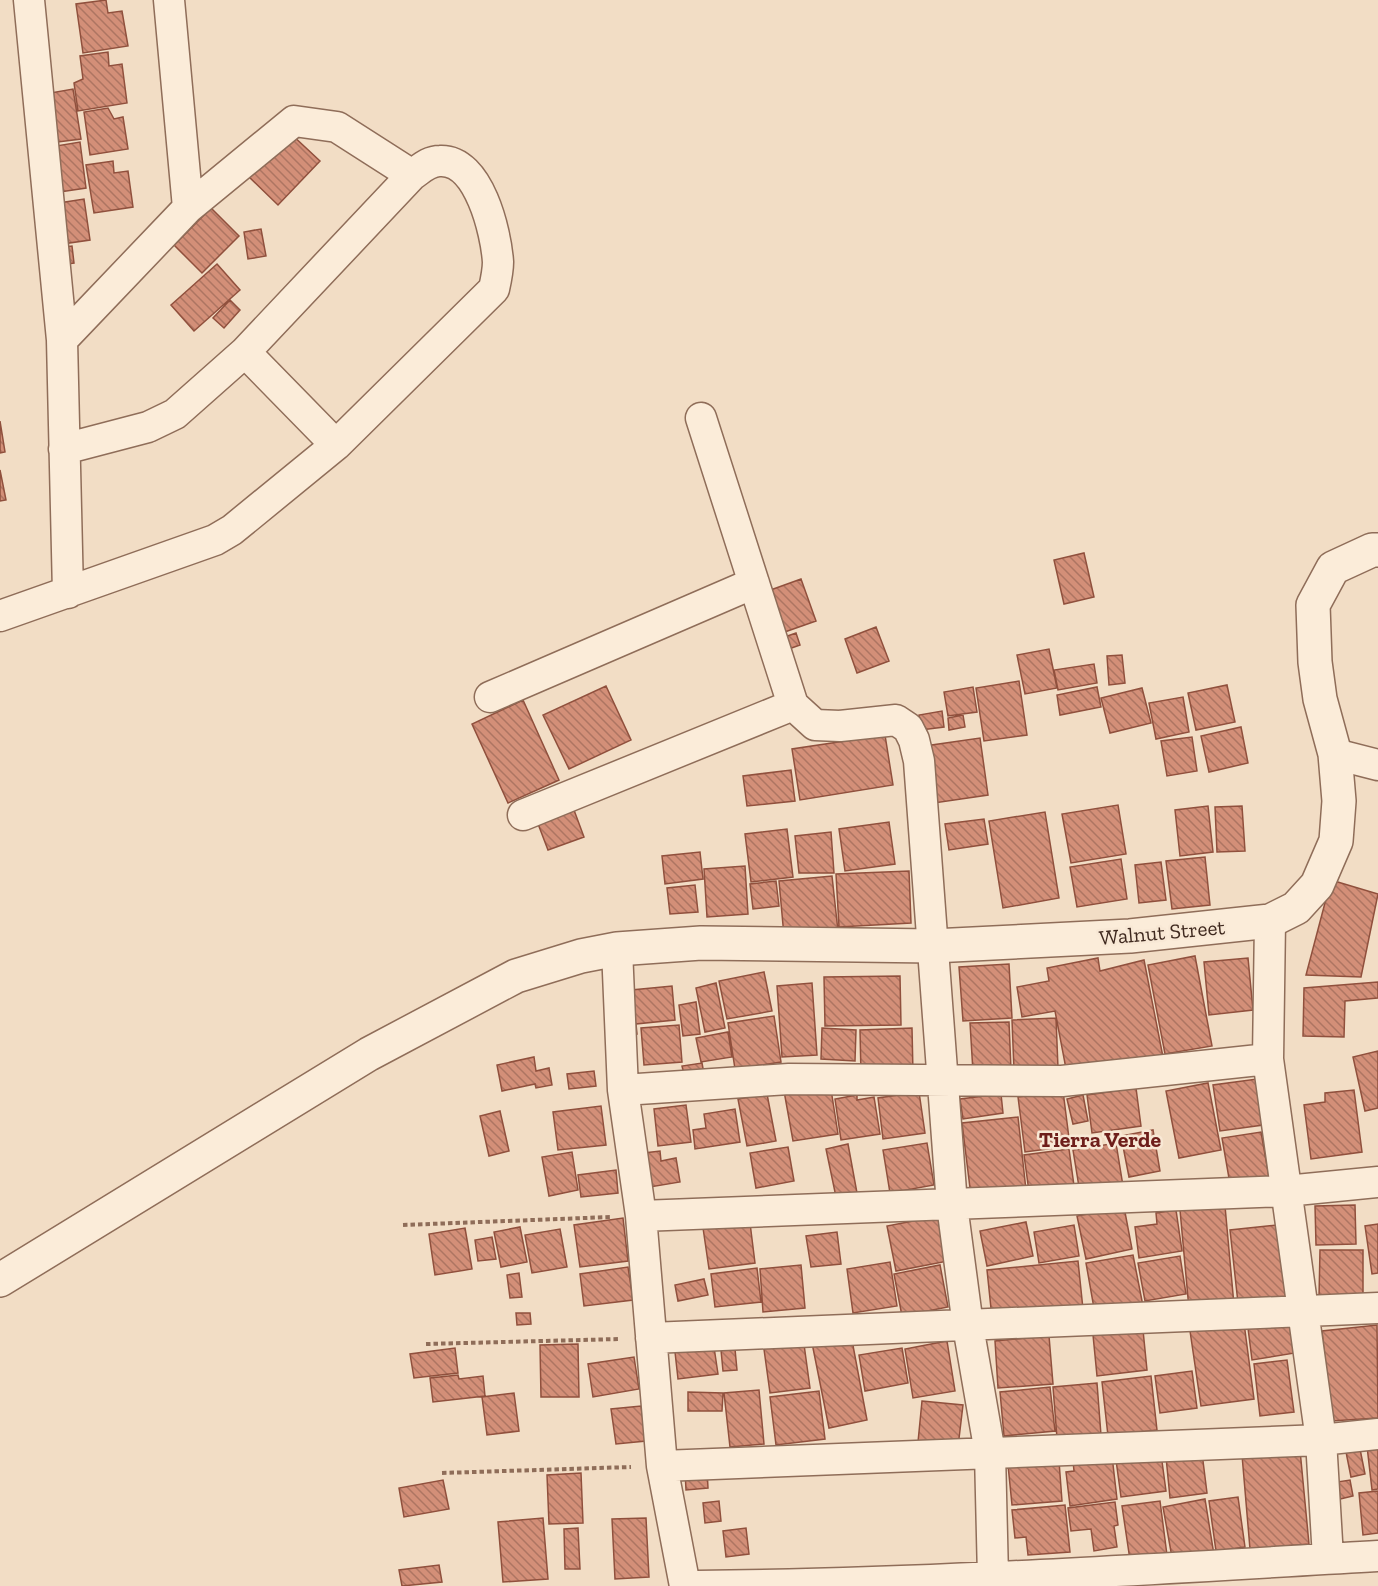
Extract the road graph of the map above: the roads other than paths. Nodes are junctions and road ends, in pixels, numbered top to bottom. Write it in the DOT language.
graph roads {
  1 [pos="29,0"];
  2 [pos="169,0"];
  3 [pos="412,175"];
  4 [pos="188,208"];
  5 [pos="62,340"];
  6 [pos="245,352"];
  7 [pos="701,418"];
  8 [pos="336,445"];
  9 [pos="64,449"];
  10 [pos="1378,550"];
  11 [pos="754,583"];
  12 [pos="68,593"];
  13 [pos="0,616"];
  14 [pos="490,698"];
  15 [pos="793,705"];
  16 [pos="1335,754"];
  17 [pos="1378,765"];
  18 [pos="523,815"];
  19 [pos="1270,921"];
  20 [pos="933,946"];
  21 [pos="617,949"];
  22 [pos="1268,1059"];
  23 [pos="942,1080"];
  24 [pos="623,1090"];
  25 [pos="1378,1182"];
  26 [pos="1286,1191"];
  27 [pos="952,1205"];
  28 [pos="641,1216"];
  29 [pos="0,1280"];
  30 [pos="1378,1308"];
  31 [pos="1302,1312"];
  32 [pos="968,1326"];
  33 [pos="651,1338"];
  34 [pos="1378,1434"];
  35 [pos="1321,1440"];
  36 [pos="990,1453"];
  37 [pos="662,1466"];
  38 [pos="1378,1556"];
  39 [pos="1328,1558"];
  40 [pos="993,1577"];
  41 [pos="685,1586"];
  42 [pos="697,1586"];
  43 [pos="791,1586"];
  1 -- 5 [label="street"];
  2 -- 4 [label="street"];
  3 -- 4 [label="street"];
  3 -- 6 [label="street"];
  3 -- 8 [label="street"];
  4 -- 5 [label="street"];
  5 -- 9 [label="street"];
  6 -- 8 [label="street"];
  6 -- 9 [label="street"];
  7 -- 11 [label="street"];
  8 -- 12 [label="street"];
  9 -- 12 [label="street"];
  10 -- 16 [label="street, Walnut Street"];
  11 -- 14 [label="street"];
  11 -- 15 [label="street"];
  12 -- 13 [label="street"];
  15 -- 18 [label="street"];
  15 -- 20 [label="street"];
  16 -- 17 [label="street"];
  16 -- 19 [label="street, Walnut Street"];
  19 -- 20 [label="street, Walnut Street"];
  19 -- 22 [label="street"];
  20 -- 21 [label="street, Walnut Street"];
  20 -- 23 [label="street"];
  21 -- 24 [label="street"];
  21 -- 29 [label="street, Walnut Street"];
  22 -- 23 [label="street"];
  22 -- 26 [label="street"];
  23 -- 24 [label="street"];
  23 -- 27 [label="street"];
  24 -- 28 [label="street"];
  25 -- 26 [label="street"];
  26 -- 27 [label="street"];
  26 -- 31 [label="street"];
  27 -- 28 [label="street"];
  27 -- 32 [label="street"];
  28 -- 33 [label="street"];
  30 -- 31 [label="street"];
  31 -- 32 [label="street"];
  31 -- 35 [label="street"];
  32 -- 33 [label="street"];
  32 -- 36 [label="street"];
  33 -- 37 [label="street"];
  34 -- 35 [label="street"];
  35 -- 36 [label="street"];
  35 -- 39 [label="street"];
  36 -- 37 [label="street"];
  36 -- 40 [label="street"];
  37 -- 41 [label="street"];
  38 -- 39 [label="street"];
  39 -- 40 [label="street"];
  40 -- 43 [label="street"];
  42 -- 43 [label="street"];
}
